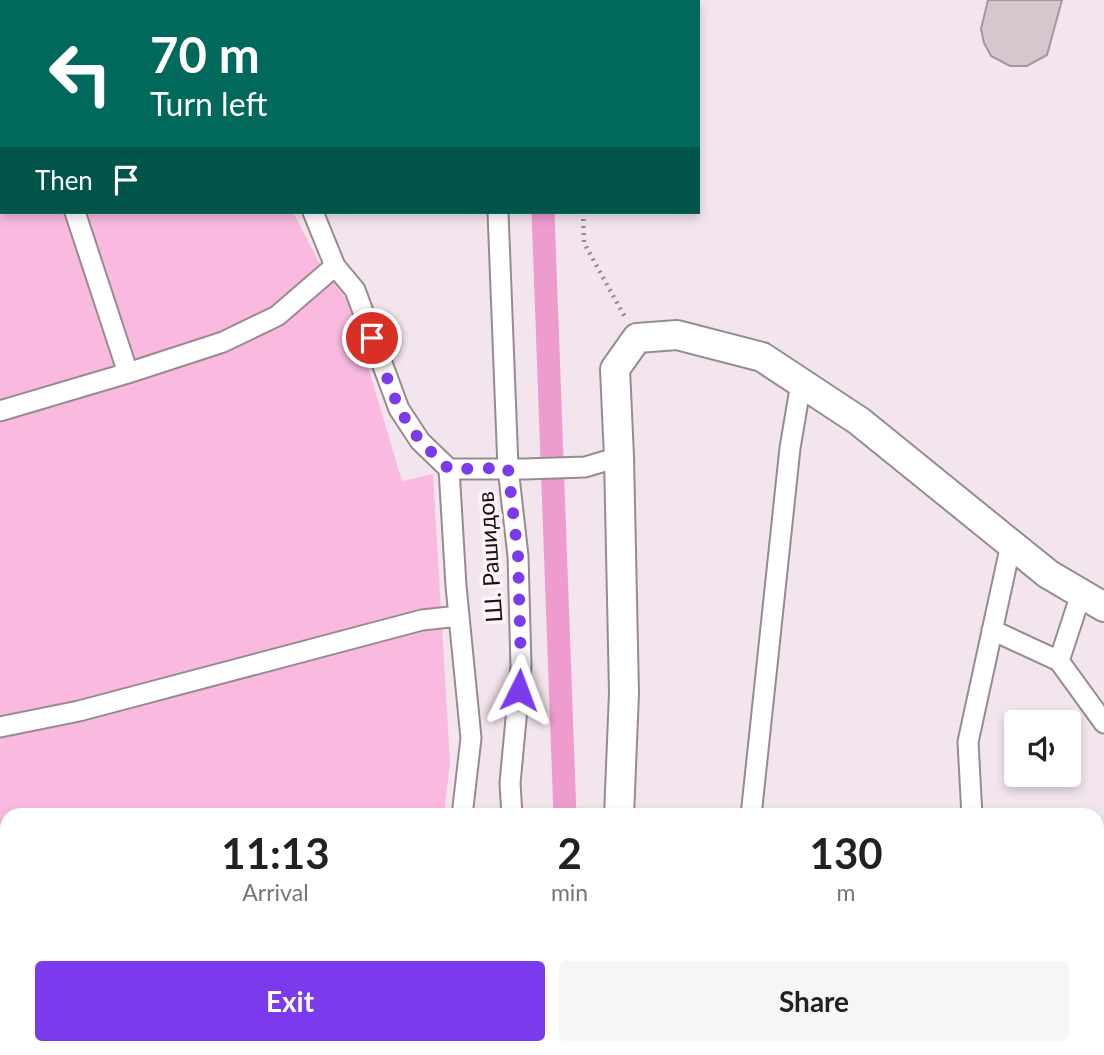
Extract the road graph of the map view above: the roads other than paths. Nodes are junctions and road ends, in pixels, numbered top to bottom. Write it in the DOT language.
graph roads {
  1 [pos="76,214"];
  2 [pos="314,214"];
  3 [pos="498,214"];
  4 [pos="335,266"];
  5 [pos="128,373"];
  6 [pos="802,383"];
  7 [pos="0,411"];
  8 [pos="619,457"];
  9 [pos="449,469"];
  10 [pos="516,469"];
  11 [pos="1011,544"];
  12 [pos="1093,601"];
  13 [pos="459,616"];
  14 [pos="992,629"];
  15 [pos="1059,662"];
  16 [pos="1104,723"];
  17 [pos="0,727"];
  18 [pos="464,808"];
  19 [pos="512,808"];
  20 [pos="619,808"];
  21 [pos="752,808"];
  22 [pos="972,808"];
  1 -- 5 [label="street"];
  2 -- 4 [label="street"];
  3 -- 10 [label="street, Ш. Рашидов"];
  4 -- 5 [label="street"];
  4 -- 9 [label="street"];
  5 -- 7 [label="street"];
  6 -- 8 [label="street"];
  6 -- 11 [label="street"];
  6 -- 21 [label="street"];
  8 -- 10 [label="street"];
  8 -- 20 [label="street"];
  9 -- 10 [label="street"];
  9 -- 13 [label="street"];
  10 -- 19 [label="street, Ш. Рашидов"];
  11 -- 12 [label="street"];
  11 -- 14 [label="street"];
  12 -- 15 [label="street"];
  13 -- 17 [label="street"];
  13 -- 18 [label="street"];
  14 -- 15 [label="street"];
  14 -- 22 [label="street"];
  15 -- 16 [label="street"];
}
